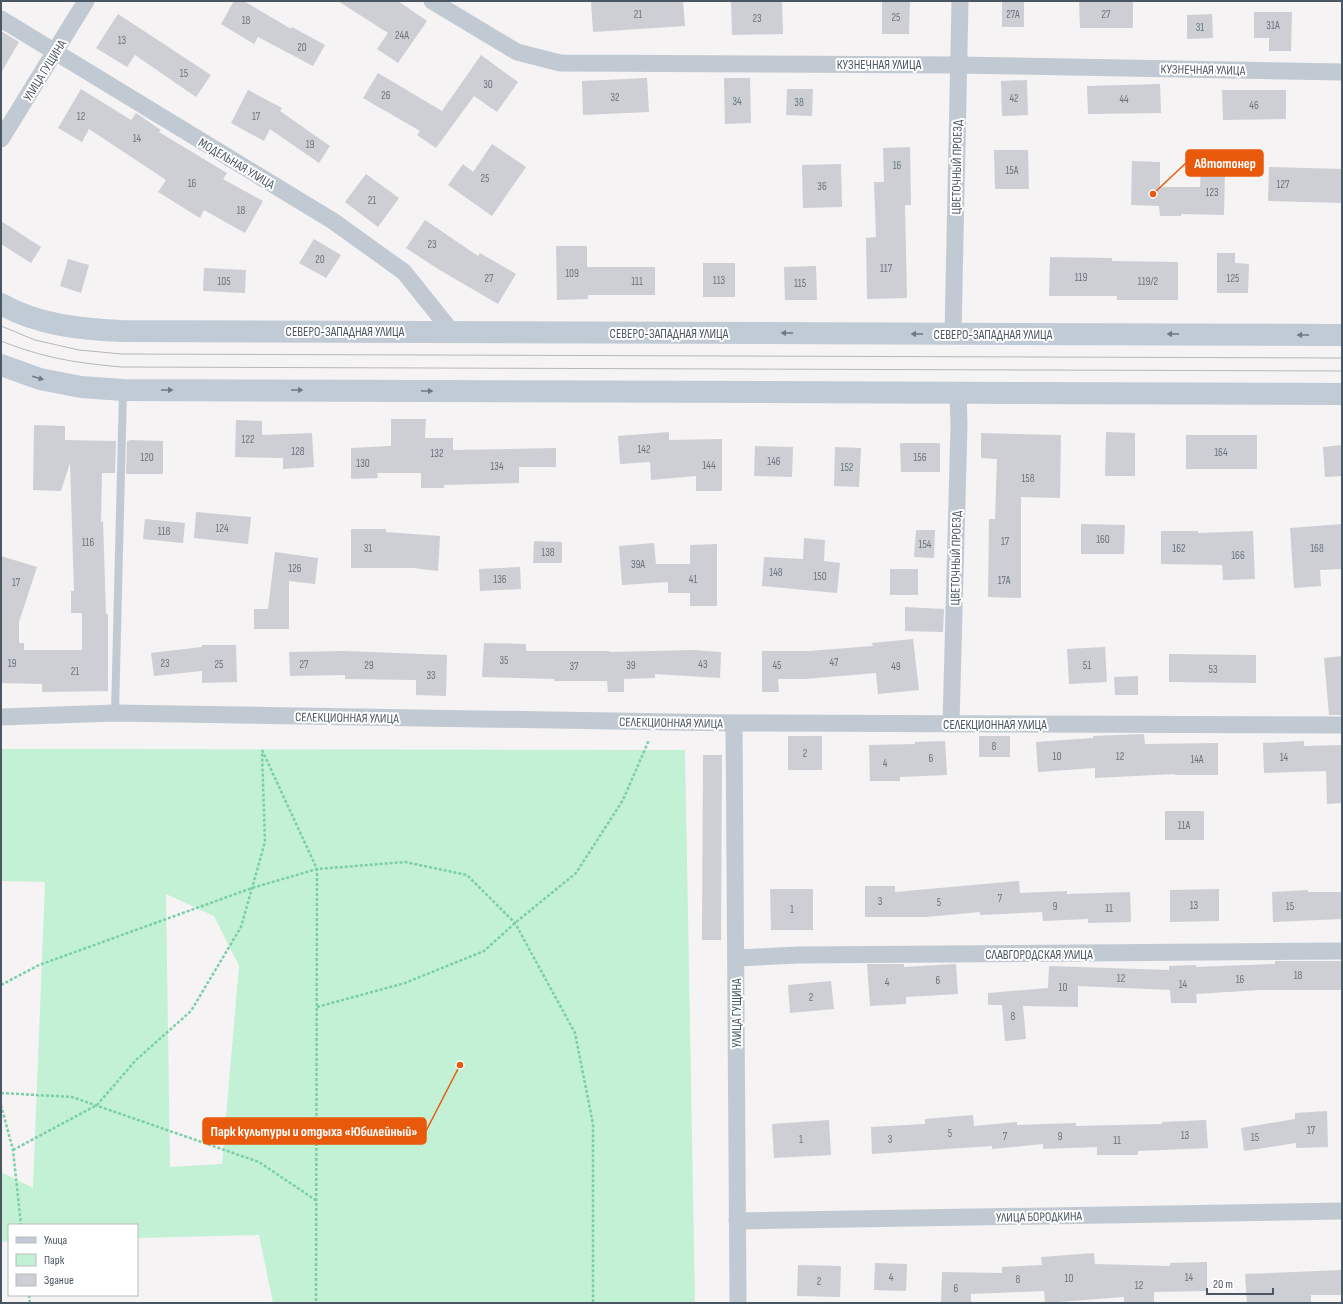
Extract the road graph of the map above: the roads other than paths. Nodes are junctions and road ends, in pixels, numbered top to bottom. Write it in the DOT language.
graph roads {
  1 [pos="86,1"];
  2 [pos="432,1"];
  3 [pos="960,1"];
  4 [pos="1,18"];
  5 [pos="56,52"];
  6 [pos="958,65"];
  7 [pos="1342,72"];
  8 [pos="1,139"];
  9 [pos="1,304"];
  10 [pos="452,332"];
  11 [pos="953,334"];
  12 [pos="1342,335"];
  13 [pos="1,365"];
  14 [pos="123,390"];
  15 [pos="958,393"];
  16 [pos="1342,394"];
  17 [pos="116,713"];
  18 [pos="1,717"];
  19 [pos="734,723"];
  20 [pos="951,724"];
  21 [pos="1342,725"];
  22 [pos="1342,951"];
  23 [pos="736,958"];
  24 [pos="1342,1211"];
  25 [pos="737,1220"];
  26 [pos="738,1303"];
  1 -- 5 [label="street, УЛИЦА ГУЩИНА"];
  2 -- 6 [label="street, КУЗНЕЧНАЯ УЛИЦА"];
  3 -- 6 [label="street, ЦВЕТОЧНЫЙ ПРОЕЗД"];
  4 -- 5 [label="street, МОДЕЛЬНАЯ УЛИЦА"];
  5 -- 8 [label="street, УЛИЦА ГУЩИНА"];
  5 -- 10 [label="street, МОДЕЛЬНАЯ УЛИЦА"];
  6 -- 7 [label="street, КУЗНЕЧНАЯ УЛИЦА"];
  6 -- 11 [label="street, ЦВЕТОЧНЫЙ ПРОЕЗД"];
  9 -- 10 [label="main road, СЕВЕРО-ЗАПАДНАЯ УЛИЦА"];
  11 -- 10 [label="main road, СЕВЕРО-ЗАПАДНАЯ УЛИЦА, one-way"];
  12 -- 11 [label="main road, СЕВЕРО-ЗАПАДНАЯ УЛИЦА, one-way"];
  13 -- 14 [label="main road, one-way"];
  14 -- 15 [label="main road, one-way"];
  14 -- 17 [label="lane"];
  15 -- 16 [label="main road"];
  15 -- 20 [label="street, ЦВЕТОЧНЫЙ ПРОЕЗД"];
  17 -- 18 [label="street, СЕЛЕКЦИОННАЯ УЛИЦА"];
  17 -- 19 [label="street, СЕЛЕКЦИОННАЯ УЛИЦА"];
  19 -- 20 [label="street, СЕЛЕКЦИОННАЯ УЛИЦА"];
  19 -- 23 [label="street, УЛИЦА ГУЩИНА"];
  20 -- 21 [label="street, СЕЛЕКЦИОННАЯ УЛИЦА"];
  22 -- 23 [label="street, СЛАВГОРОДСКАЯ УЛИЦА"];
  23 -- 25 [label="street, УЛИЦА ГУЩИНА"];
  24 -- 25 [label="street, УЛИЦА БОРОДКИНА"];
  25 -- 26 [label="street, УЛИЦА ГУЩИНА"];
}
